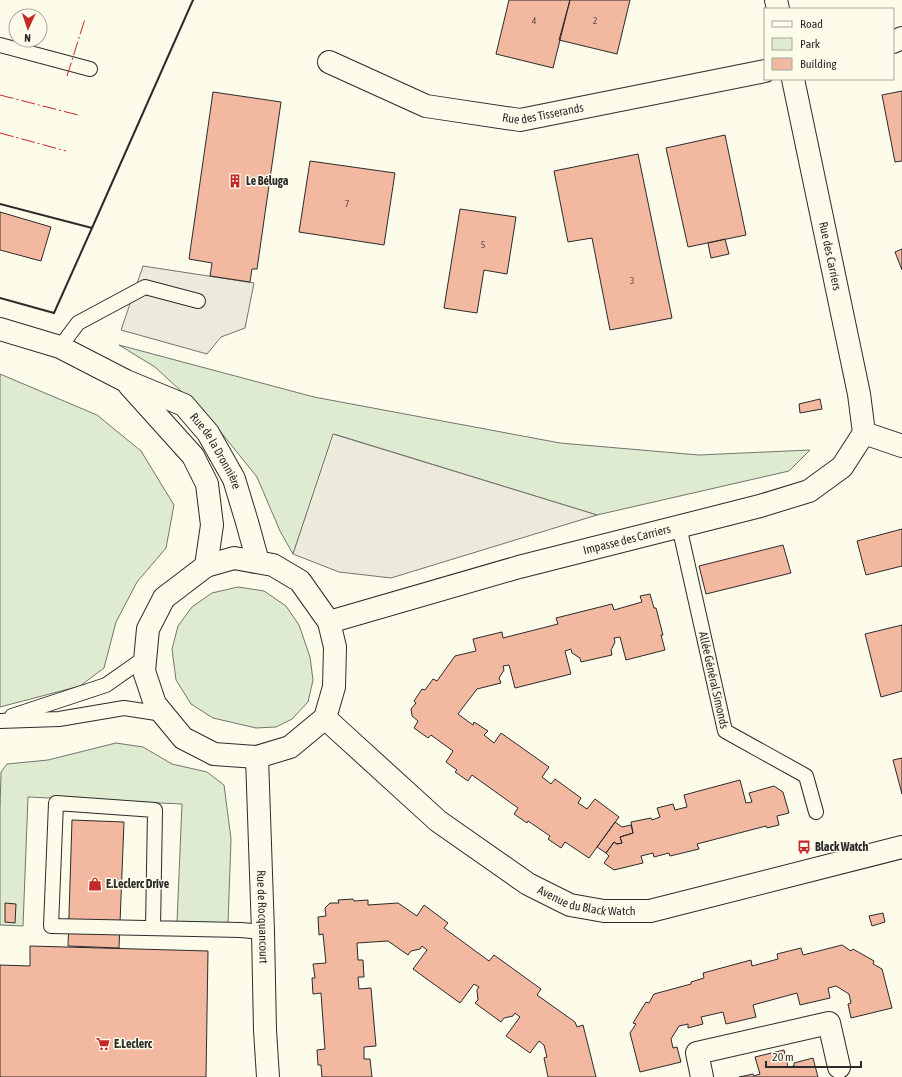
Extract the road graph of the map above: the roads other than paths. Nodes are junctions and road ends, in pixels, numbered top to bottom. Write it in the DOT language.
graph roads {
  1 [pos="0,45"];
  2 [pos="329,62"];
  3 [pos="90,69"];
  4 [pos="764,71"];
  5 [pos="793,80"];
  6 [pos="198,301"];
  7 [pos="0,329"];
  8 [pos="60,347"];
  9 [pos="126,381"];
  10 [pos="864,434"];
  11 [pos="902,446"];
  12 [pos="679,526"];
  13 [pos="258,562"];
  14 [pos="206,566"];
  15 [pos="329,622"];
  16 [pos="146,657"];
  17 [pos="163,714"];
  18 [pos="325,718"];
  19 [pos="0,720"];
  20 [pos="257,757"];
  21 [pos="816,812"];
  22 [pos="902,847"];
  23 [pos="153,928"];
  24 [pos="263,932"];
  25 [pos="839,1067"];
  26 [pos="268,1077"];
  27 [pos="702,1077"];
  1 -- 3 [label="lane"];
  2 -- 4 [label="street, Rue des Tisserands"];
  5 -- 10 [label="street, Rue des Carriers"];
  6 -- 8 [label="lane"];
  7 -- 8 [label="street, Rue de la Dronnière"];
  8 -- 9 [label="street, Rue de la Dronnière"];
  9 -- 13 [label="street, Rue de la Dronnière"];
  9 -- 14 [label="street, Rue de la Dronnière"];
  10 -- 11 [label="street"];
  10 -- 12 [label="street, Impasse des Carriers"];
  12 -- 15 [label="street, Impasse des Carriers"];
  12 -- 21 [label="lane, Allée Général Simonds"];
  13 -- 14 [label="street"];
  13 -- 15 [label="street"];
  14 -- 16 [label="street"];
  15 -- 18 [label="street"];
  16 -- 17 [label="street"];
  16 -- 19 [label="lane"];
  17 -- 19 [label="lane"];
  17 -- 20 [label="street"];
  18 -- 20 [label="street"];
  18 -- 22 [label="street, Avenue du Black Watch"];
  20 -- 24 [label="street, Rue de Rocquancourt"];
  23 -- 23 [label="lane"];
  23 -- 24 [label="lane"];
  24 -- 26 [label="street, Rue de Rocquancourt"];
  25 -- 27 [label="street"];
}
